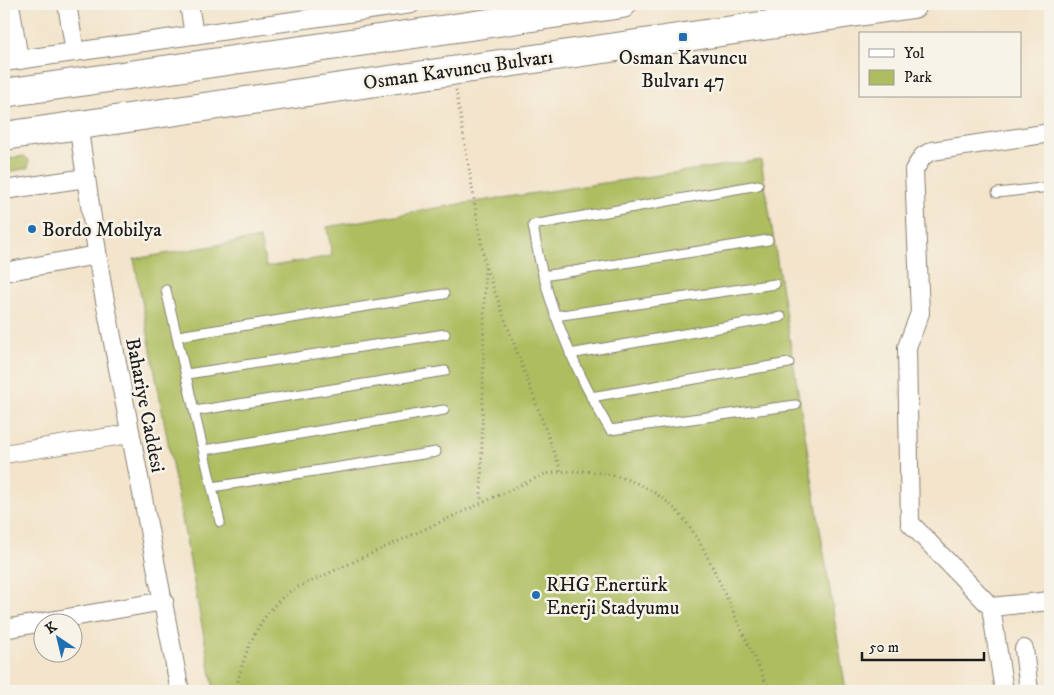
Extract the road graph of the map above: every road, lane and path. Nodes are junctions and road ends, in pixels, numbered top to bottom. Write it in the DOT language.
graph roads {
  1 [pos="67,4"];
  2 [pos="189,4"];
  3 [pos="411,4"];
  4 [pos="622,4"];
  5 [pos="912,4"];
  6 [pos="8,9"];
  7 [pos="324,10"];
  8 [pos="194,35"];
  9 [pos="75,52"];
  10 [pos="11,61"];
  11 [pos="453,70"];
  12 [pos="4,93"];
  13 [pos="78,124"];
  14 [pos="1050,133"];
  15 [pos="4,136"];
  16 [pos="86,178"];
  17 [pos="758,186"];
  18 [pos="1050,187"];
  19 [pos="4,190"];
  20 [pos="997,193"];
  21 [pos="768,240"];
  22 [pos="97,255"];
  23 [pos="485,265"];
  24 [pos="4,272"];
  25 [pos="543,276"];
  26 [pos="775,284"];
  27 [pos="166,290"];
  28 [pos="444,294"];
  29 [pos="555,316"];
  30 [pos="781,317"];
  31 [pos="445,334"];
  32 [pos="178,336"];
  33 [pos="570,354"];
  34 [pos="789,363"];
  35 [pos="444,371"];
  36 [pos="187,374"];
  37 [pos="591,397"];
  38 [pos="796,405"];
  39 [pos="444,410"];
  40 [pos="195,412"];
  41 [pos="129,434"];
  42 [pos="204,450"];
  43 [pos="436,452"];
  44 [pos="4,454"];
  45 [pos="561,471"];
  46 [pos="212,487"];
  47 [pos="481,502"];
  48 [pos="220,522"];
  49 [pos="164,601"];
  50 [pos="1050,601"];
  51 [pos="991,607"];
  52 [pos="4,629"];
  53 [pos="1024,648"];
  54 [pos="180,691"];
  55 [pos="236,691"];
  56 [pos="770,691"];
  57 [pos="1004,691"];
  58 [pos="1030,691"];
  1 -- 9 [label="street"];
  2 -- 8 [label="street"];
  3 -- 7 [label="street"];
  4 -- 12 [label="highway, Osman Kavuncu Bulvarı"];
  5 -- 11 [label="highway, Osman Kavuncu Bulvarı"];
  6 -- 10 [label="street"];
  7 -- 8 [label="street"];
  8 -- 9 [label="street"];
  9 -- 10 [label="street"];
  11 -- 13 [label="highway, Osman Kavuncu Bulvarı"];
  11 -- 23 [label="path"];
  13 -- 15 [label="highway, Osman Kavuncu Bulvarı"];
  13 -- 16 [label="street, Bahariye Caddesi"];
  14 -- 51 [label="street"];
  16 -- 19 [label="street"];
  16 -- 22 [label="street, Bahariye Caddesi"];
  17 -- 25 [label="lane"];
  18 -- 20 [label="lane"];
  21 -- 25 [label="lane"];
  22 -- 24 [label="street"];
  22 -- 41 [label="street, Bahariye Caddesi"];
  23 -- 45 [label="path"];
  23 -- 47 [label="path"];
  25 -- 29 [label="lane"];
  26 -- 29 [label="lane"];
  27 -- 32 [label="lane"];
  28 -- 32 [label="lane"];
  29 -- 33 [label="lane"];
  30 -- 33 [label="lane"];
  31 -- 36 [label="lane"];
  32 -- 36 [label="lane"];
  33 -- 37 [label="lane"];
  34 -- 37 [label="lane"];
  35 -- 40 [label="lane"];
  36 -- 40 [label="lane"];
  37 -- 38 [label="lane"];
  39 -- 42 [label="lane"];
  40 -- 42 [label="lane"];
  41 -- 44 [label="street"];
  41 -- 49 [label="street, Bahariye Caddesi"];
  42 -- 46 [label="lane"];
  43 -- 46 [label="lane"];
  45 -- 47 [label="path"];
  45 -- 56 [label="path"];
  46 -- 48 [label="lane"];
  47 -- 55 [label="path"];
  49 -- 52 [label="street"];
  49 -- 54 [label="street, Bahariye Caddesi"];
  50 -- 51 [label="street"];
  51 -- 57 [label="street"];
  53 -- 58 [label="street"];
}
